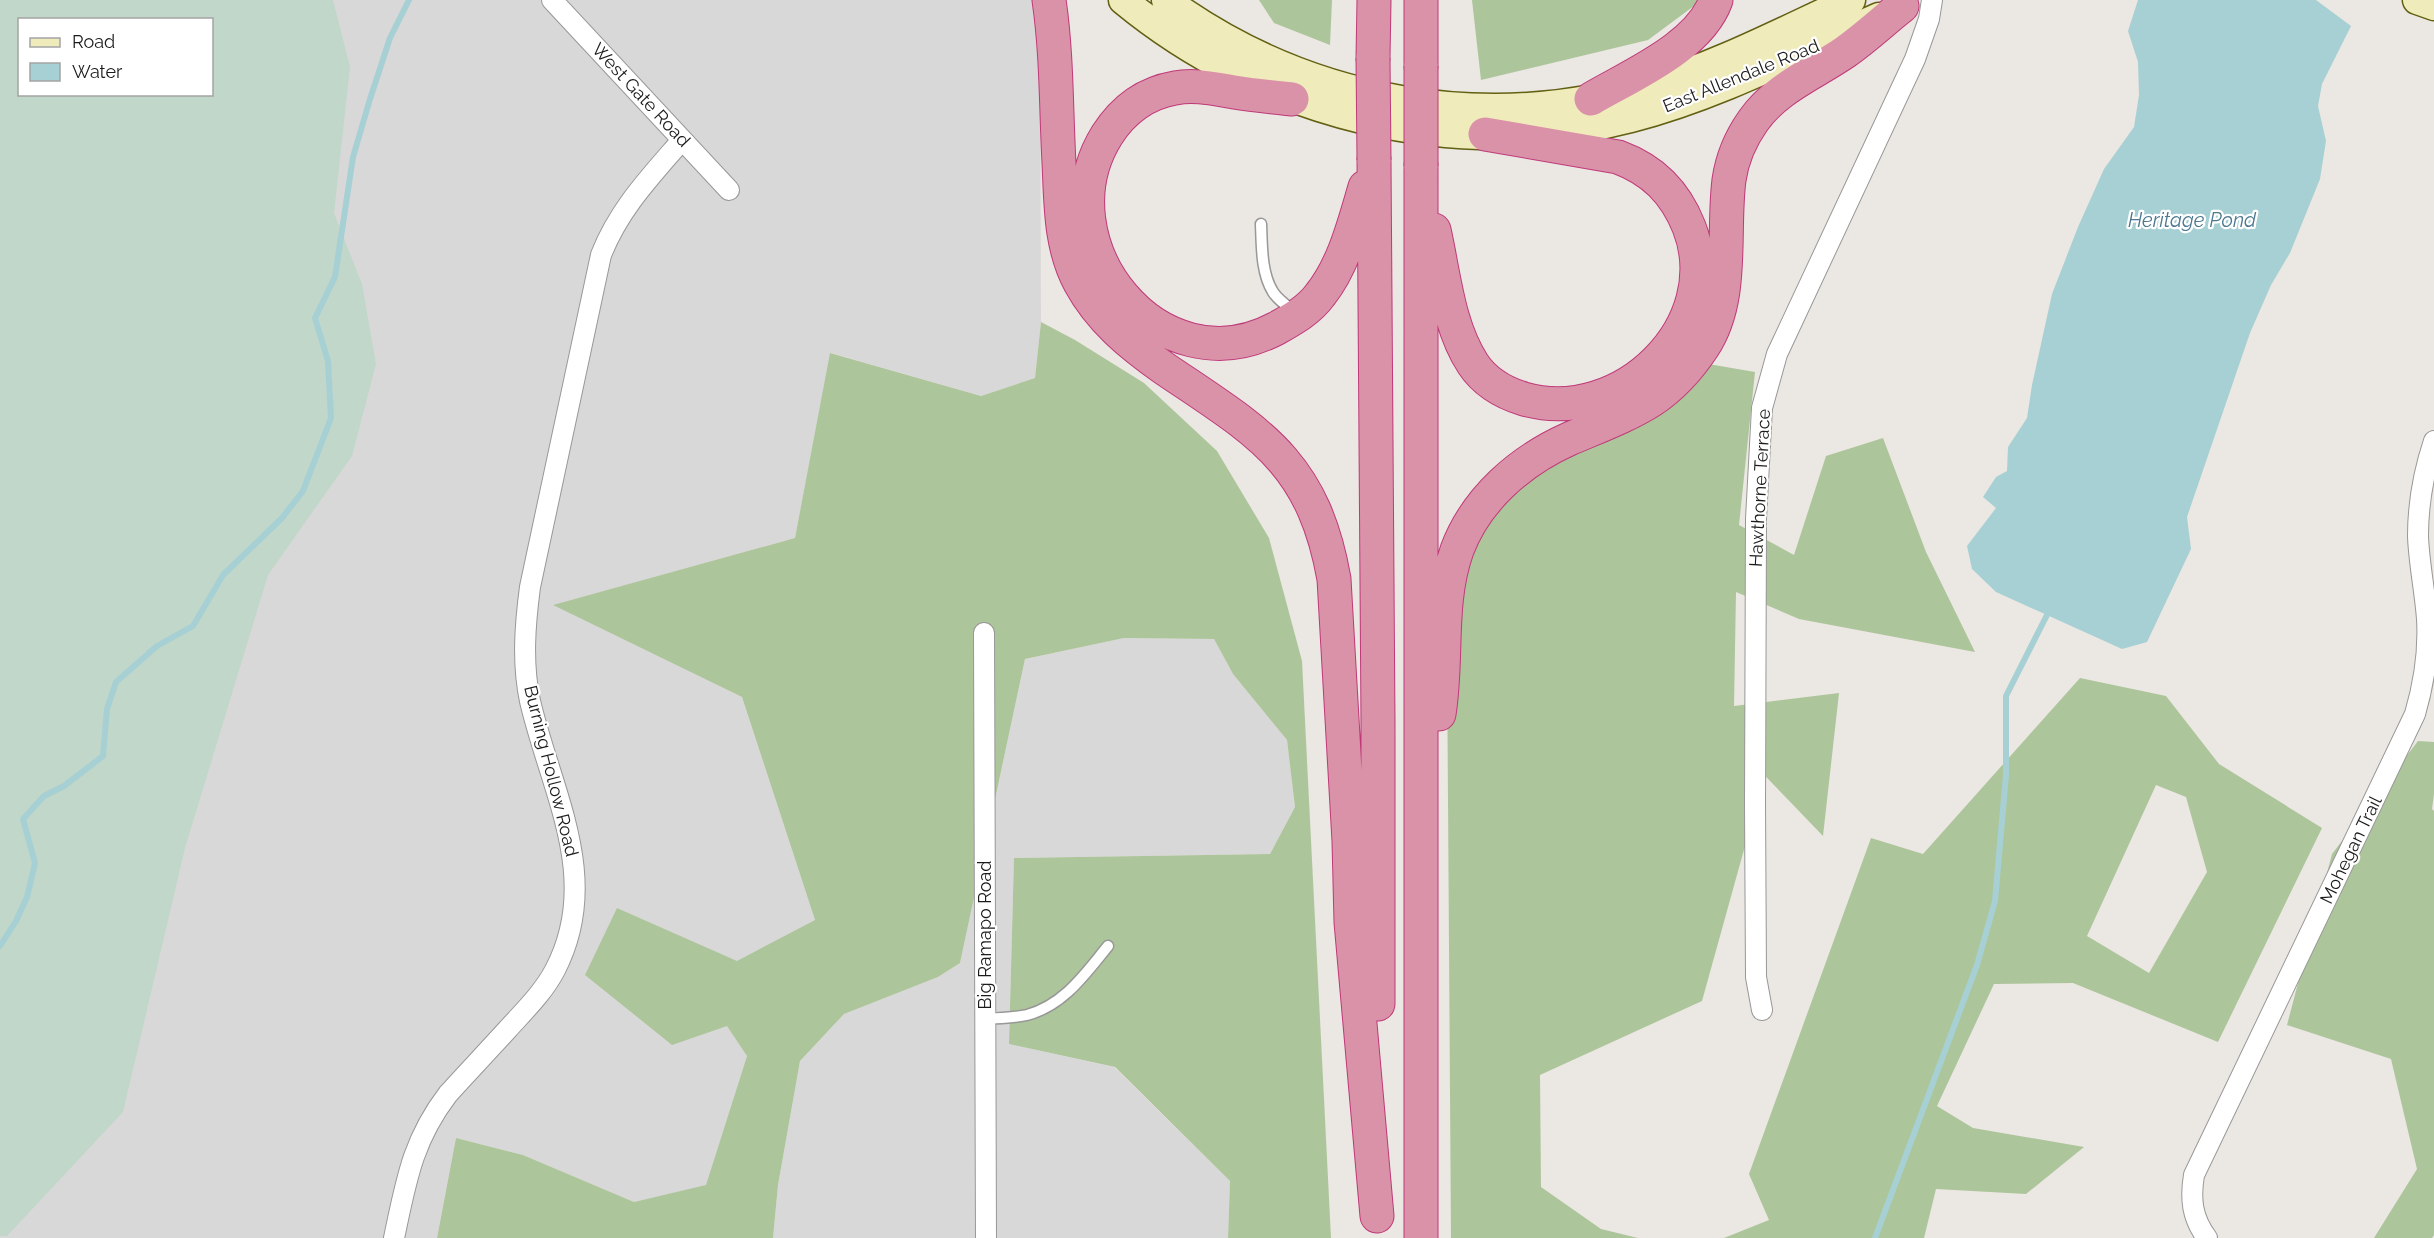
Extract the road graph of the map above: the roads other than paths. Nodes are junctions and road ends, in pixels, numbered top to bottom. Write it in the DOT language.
graph roads {
  1 [pos="552,0"];
  2 [pos="1049,0"];
  3 [pos="1124,0"];
  4 [pos="1166,0"];
  5 [pos="1374,0"];
  6 [pos="1716,0"];
  7 [pos="1851,0"];
  8 [pos="2417,0"];
  9 [pos="1917,2"];
  10 [pos="2434,6"];
  11 [pos="1423,7"];
  12 [pos="1292,99"];
  13 [pos="1591,99"];
  14 [pos="1485,134"];
  15 [pos="682,140"];
  16 [pos="1374,160"];
  17 [pos="1421,166"];
  18 [pos="729,190"];
  19 [pos="1262,224"];
  20 [pos="1299,315"];
  21 [pos="2434,441"];
  22 [pos="984,633"];
  23 [pos="1420,832"];
  24 [pos="1107,946"];
  25 [pos="1762,1010"];
  26 [pos="985,1019"];
  27 [pos="1377,1227"];
  28 [pos="394,1238"];
  29 [pos="986,1238"];
  30 [pos="1421,1238"];
  31 [pos="2207,1238"];
  1 -- 15 [label="street, West Gate Road"];
  2 -- 27 [label="highway"];
  3 -- 12 [label="main road, East Allendale Road"];
  4 -- 13 [label="main road, East Allendale Road"];
  5 -- 16 [label="highway, bridge"];
  6 -- 13 [label="highway"];
  7 -- 13 [label="main road, East Allendale Road"];
  8 -- 10 [label="main road"];
  9 -- 14 [label="main road, East Allendale Road"];
  9 -- 23 [label="highway"];
  9 -- 25 [label="street, Hawthorne Terrace"];
  11 -- 17 [label="highway, bridge"];
  12 -- 14 [label="main road, East Allendale Road"];
  12 -- 20 [label="highway"];
  14 -- 17 [label="highway"];
  15 -- 18 [label="street, West Gate Road"];
  15 -- 28 [label="street, Burning Hollow Road"];
  16 -- 20 [label="highway"];
  16 -- 27 [label="highway"];
  17 -- 23 [label="highway"];
  19 -- 20 [label="lane"];
  21 -- 31 [label="street, Mohegan Trail"];
  22 -- 26 [label="street, Big Ramapo Road"];
  23 -- 30 [label="highway"];
  24 -- 26 [label="lane"];
  26 -- 29 [label="street, Big Ramapo Road"];
}
